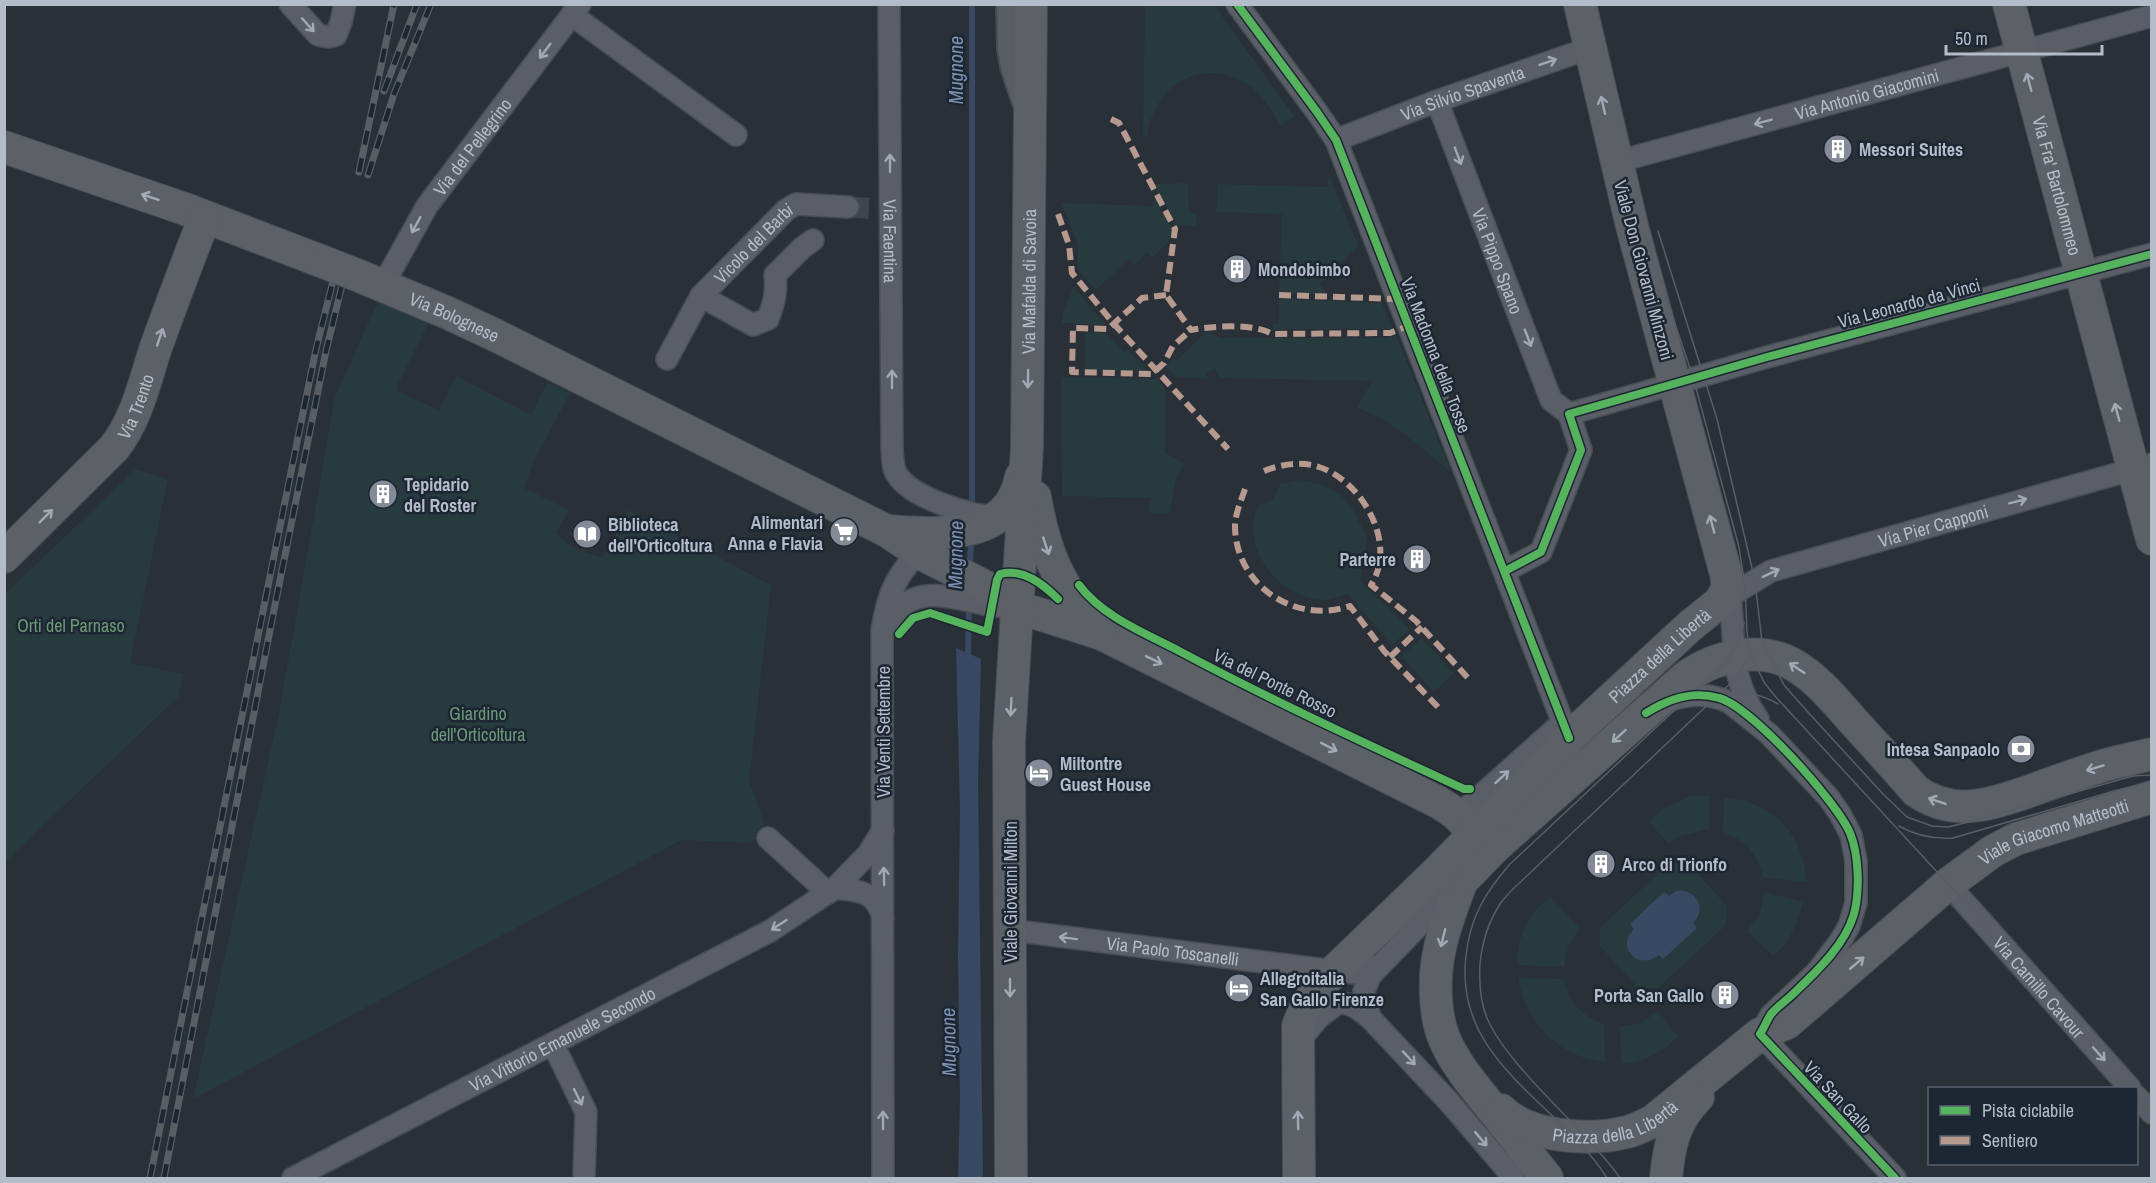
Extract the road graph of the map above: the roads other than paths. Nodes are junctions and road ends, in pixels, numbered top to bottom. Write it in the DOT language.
graph roads {
  1 [pos="290,4"];
  2 [pos="345,4"];
  3 [pos="889,4"];
  4 [pos="1011,4"];
  5 [pos="1031,4"];
  6 [pos="1237,4"];
  7 [pos="1580,4"];
  8 [pos="2009,4"];
  9 [pos="576,10"];
  10 [pos="2151,16"];
  11 [pos="1590,48"];
  12 [pos="2022,51"];
  13 [pos="1437,101"];
  14 [pos="1030,115"];
  15 [pos="736,135"];
  16 [pos="1336,140"];
  17 [pos="4,147"];
  18 [pos="1616,162"];
  19 [pos="848,207"];
  20 [pos="205,217"];
  21 [pos="813,240"];
  22 [pos="2151,254"];
  23 [pos="2080,273"];
  24 [pos="370,280"];
  25 [pos="700,296"];
  26 [pos="667,359"];
  27 [pos="1674,382"];
  28 [pos="1569,414"];
  29 [pos="1027,447"];
  30 [pos="2142,466"];
  31 [pos="993,518"];
  32 [pos="2151,539"];
  33 [pos="921,545"];
  34 [pos="4,557"];
  35 [pos="1505,572"];
  36 [pos="1726,593"];
  37 [pos="986,595"];
  38 [pos="1017,607"];
  39 [pos="882,631"];
  40 [pos="1102,634"];
  41 [pos="1734,657"];
  42 [pos="1646,713"];
  43 [pos="1566,730"];
  44 [pos="1769,734"];
  45 [pos="2151,754"];
  46 [pos="2151,797"];
  47 [pos="1464,826"];
  48 [pos="883,830"];
  49 [pos="768,838"];
  50 [pos="1955,879"];
  51 [pos="1461,882"];
  52 [pos="832,891"];
  53 [pos="884,922"];
  54 [pos="1010,930"];
  55 [pos="1378,966"];
  56 [pos="1335,971"];
  57 [pos="1371,1018"];
  58 [pos="1760,1034"];
  59 [pos="553,1044"];
  60 [pos="1297,1048"];
  61 [pos="1464,1073"];
  62 [pos="2128,1087"];
  63 [pos="2138,1098"];
  64 [pos="2151,1113"];
  65 [pos="293,1179"];
  66 [pos="585,1179"];
  67 [pos="884,1179"];
  68 [pos="1011,1179"];
  69 [pos="1299,1179"];
  70 [pos="1514,1179"];
  71 [pos="1547,1179"];
  72 [pos="1666,1179"];
  73 [pos="1895,1179"];
  1 -- 2 [label="street, one-way"];
  31 -- 3 [label="street, Via Faentina, one-way"];
  4 -- 14 [label="main road"];
  5 -- 14 [label="main road, Via Mafalda di Savoia"];
  6 -- 16 [label="street, Via Madonna della Tosse"];
  7 -- 11 [label="main road, Viale Don Giovanni Minzoni"];
  8 -- 12 [label="main road, Via Fra' Bartolommeo"];
  9 -- 15 [label="street, Via del Pellegrino"];
  9 -- 24 [label="street, Via del Pellegrino, one-way"];
  10 -- 12 [label="street, Via Antonio Giacomini"];
  13 -- 11 [label="street, Via Silvio Spaventa, one-way"];
  18 -- 11 [label="main road, Viale Don Giovanni Minzoni, one-way"];
  12 -- 18 [label="street, Via Antonio Giacomini, one-way"];
  23 -- 12 [label="main road, Via Fra' Bartolommeo, one-way"];
  13 -- 16 [label="street, Via Silvio Spaventa"];
  13 -- 28 [label="street, Via Pippo Spano, one-way"];
  14 -- 29 [label="main road, Via Mafalda di Savoia, one-way"];
  16 -- 35 [label="street, Via Madonna della Tosse"];
  20 -- 17 [label="main road, Via Bolognese, one-way"];
  18 -- 27 [label="main road, Viale Don Giovanni Minzoni"];
  19 -- 25 [label="street, Vicolo del Barbi"];
  20 -- 24 [label="main road, Via Bolognese, bridge"];
  34 -- 20 [label="main road, Via Trento, one-way"];
  21 -- 25 [label="street, Vicolo del Barbi"];
  22 -- 23 [label="street, Via Leonardo da Vinci"];
  23 -- 27 [label="street, Via Leonardo da Vinci"];
  30 -- 23 [label="main road, Via Fra' Bartolommeo, one-way"];
  24 -- 33 [label="main road, Via Bolognese"];
  25 -- 26 [label="street, Vicolo del Barbi"];
  27 -- 28 [label="street"];
  36 -- 27 [label="main road, Viale Don Giovanni Minzoni, one-way"];
  28 -- 35 [label="street, Via Pippo Spano"];
  29 -- 31 [label="main road"];
  29 -- 38 [label="main road, Via Mafalda di Savoia"];
  29 -- 40 [label="main road, Via Mafalda di Savoia, one-way"];
  30 -- 32 [label="main road, Via Fra' Bartolommeo"];
  36 -- 30 [label="street, Via Pier Capponi, one-way"];
  31 -- 33 [label="main road"];
  33 -- 37 [label="main road, Via del Ponte Rosso"];
  33 -- 39 [label="street, Via Venti Settembre"];
  35 -- 43 [label="street, Via Madonna della Tosse"];
  36 -- 41 [label="street, Piazza della Libertà"];
  36 -- 43 [label="main road, Piazza della Libertà"];
  37 -- 38 [label="main road, Via del Ponte Rosso"];
  37 -- 39 [label="street"];
  38 -- 40 [label="main road, Via del Ponte Rosso"];
  38 -- 54 [label="main road, Viale Giovanni Milton, one-way"];
  39 -- 48 [label="street, Via Venti Settembre"];
  40 -- 47 [label="main road, Via del Ponte Rosso, one-way"];
  41 -- 42 [label="main road, Piazza della Libertà"];
  41 -- 44 [label="street, Piazza della Libertà"];
  45 -- 41 [label="main road, Piazza della Libertà, one-way"];
  42 -- 44 [label="street, Piazza della Libertà"];
  42 -- 51 [label="main road, Piazza della Libertà, one-way"];
  47 -- 43 [label="main road, Piazza della Libertà, one-way"];
  44 -- 58 [label="street, Piazza della Libertà"];
  46 -- 50 [label="main road, Viale Giacomo Matteotti"];
  47 -- 51 [label="main road, Piazza della Libertà"];
  47 -- 56 [label="main road, Piazza della Libertà"];
  48 -- 52 [label="street, Via Vittorio Emanuele Secondo"];
  53 -- 48 [label="street, Via Venti Settembre, one-way"];
  49 -- 52 [label="street"];
  58 -- 50 [label="main road, Piazza della Libertà, one-way"];
  50 -- 62 [label="street, Via Camillo Cavour, one-way"];
  51 -- 55 [label="street, Piazza della Libertà"];
  51 -- 61 [label="main road, Piazza della Libertà, one-way"];
  52 -- 53 [label="street, Via Venti Settembre"];
  52 -- 59 [label="street, Via Vittorio Emanuele Secondo, one-way"];
  67 -- 53 [label="street, Via Venti Settembre, one-way"];
  56 -- 54 [label="street, Via Paolo Toscanelli, one-way"];
  54 -- 68 [label="main road, Viale Giovanni Milton, one-way"];
  55 -- 56 [label="street"];
  55 -- 57 [label="street, Piazza della Libertà"];
  56 -- 60 [label="main road, Piazza della Libertà"];
  57 -- 60 [label="street"];
  57 -- 70 [label="street, one-way"];
  58 -- 61 [label="main road, Piazza della Libertà"];
  58 -- 72 [label="main road, Piazza della Libertà"];
  58 -- 73 [label="street, Via San Gallo"];
  59 -- 65 [label="street, Via Vittorio Emanuele Secondo"];
  59 -- 66 [label="street, one-way"];
  69 -- 60 [label="main road, Piazza della Libertà, one-way"];
  61 -- 71 [label="main road, Piazza della Libertà"];
  63 -- 64 [label="street"];
}
